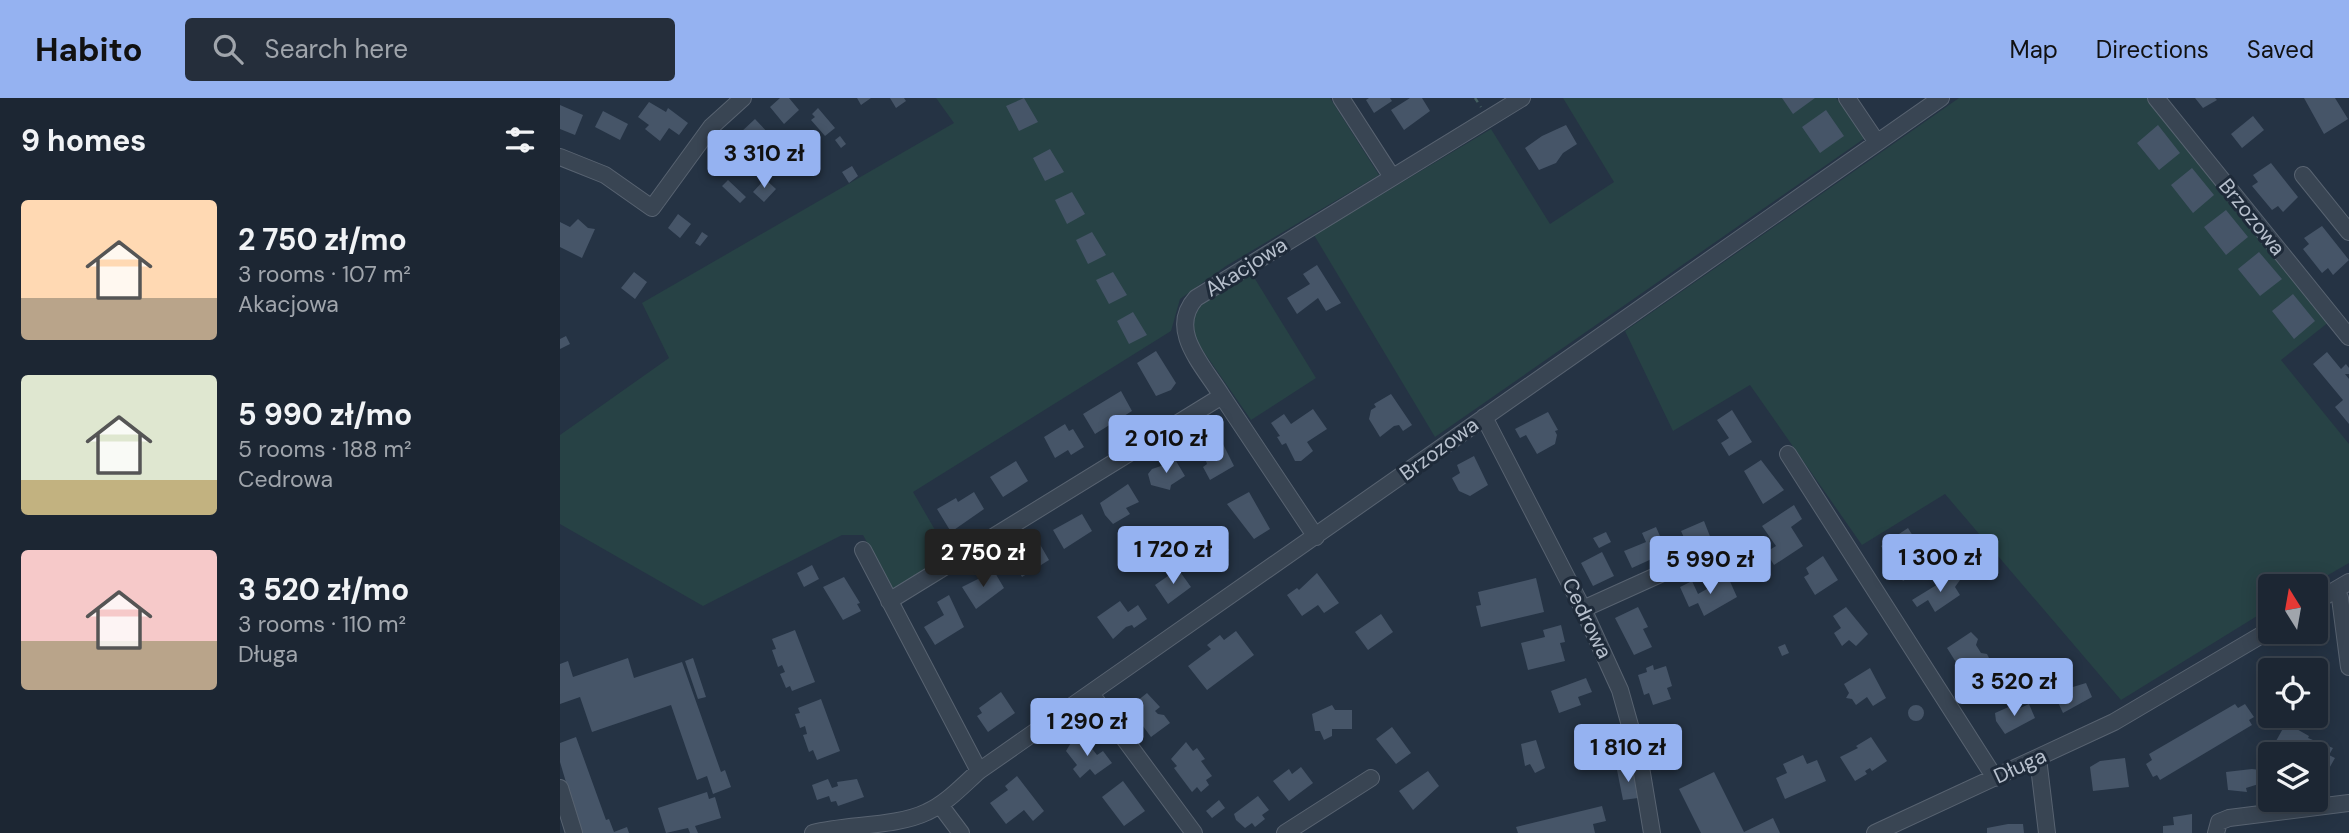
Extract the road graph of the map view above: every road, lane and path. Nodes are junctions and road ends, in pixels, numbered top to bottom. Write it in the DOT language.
graph roads {
  1 [pos="743,98"];
  2 [pos="1341,98"];
  3 [pos="1847,98"];
  4 [pos="1941,98"];
  5 [pos="2156,98"];
  6 [pos="1517,99"];
  7 [pos="1877,141"];
  8 [pos="560,157"];
  9 [pos="2303,175"];
  10 [pos="1392,177"];
  11 [pos="2349,232"];
  12 [pos="2349,337"];
  13 [pos="1222,396"];
  14 [pos="1483,417"];
  15 [pos="1788,454"];
  16 [pos="1316,537"];
  17 [pos="863,550"];
  18 [pos="1698,557"];
  19 [pos="2342,586"];
  20 [pos="889,601"];
  21 [pos="1583,609"];
  22 [pos="2258,637"];
  23 [pos="2349,667"];
  24 [pos="1092,695"];
  25 [pos="2038,758"];
  26 [pos="979,771"];
  27 [pos="1371,778"];
  28 [pos="1995,778"];
  29 [pos="560,788"];
  30 [pos="2349,803"];
  31 [pos="940,805"];
  32 [pos="574,833"];
  33 [pos="813,833"];
  34 [pos="961,833"];
  35 [pos="1194,833"];
  36 [pos="1285,833"];
  37 [pos="1652,833"];
  38 [pos="1875,833"];
  39 [pos="2047,833"];
  40 [pos="2216,833"];
  1 -- 8 [label="street"];
  2 -- 10 [label="street"];
  3 -- 7 [label="street"];
  4 -- 7 [label="street, Brzozowa"];
  5 -- 12 [label="street, Brzozowa"];
  6 -- 10 [label="street, Akacjowa"];
  7 -- 14 [label="street, Brzozowa"];
  9 -- 11 [label="street"];
  10 -- 13 [label="street, Akacjowa"];
  13 -- 16 [label="street, Akacjowa"];
  13 -- 20 [label="street"];
  14 -- 16 [label="street, Brzozowa"];
  14 -- 21 [label="street, Cedrowa"];
  15 -- 28 [label="street"];
  16 -- 24 [label="street, Brzozowa"];
  17 -- 20 [label="street"];
  18 -- 21 [label="street"];
  19 -- 23 [label="street"];
  20 -- 26 [label="street"];
  21 -- 37 [label="street, Cedrowa"];
  22 -- 25 [label="street, Długa"];
  24 -- 26 [label="street, Brzozowa"];
  24 -- 35 [label="street"];
  25 -- 28 [label="street, Długa"];
  25 -- 39 [label="street"];
  26 -- 31 [label="street, Brzozowa"];
  27 -- 36 [label="street"];
  28 -- 38 [label="street, Długa"];
  29 -- 32 [label="street"];
  30 -- 40 [label="street"];
  31 -- 33 [label="street"];
  31 -- 34 [label="street"];
}
